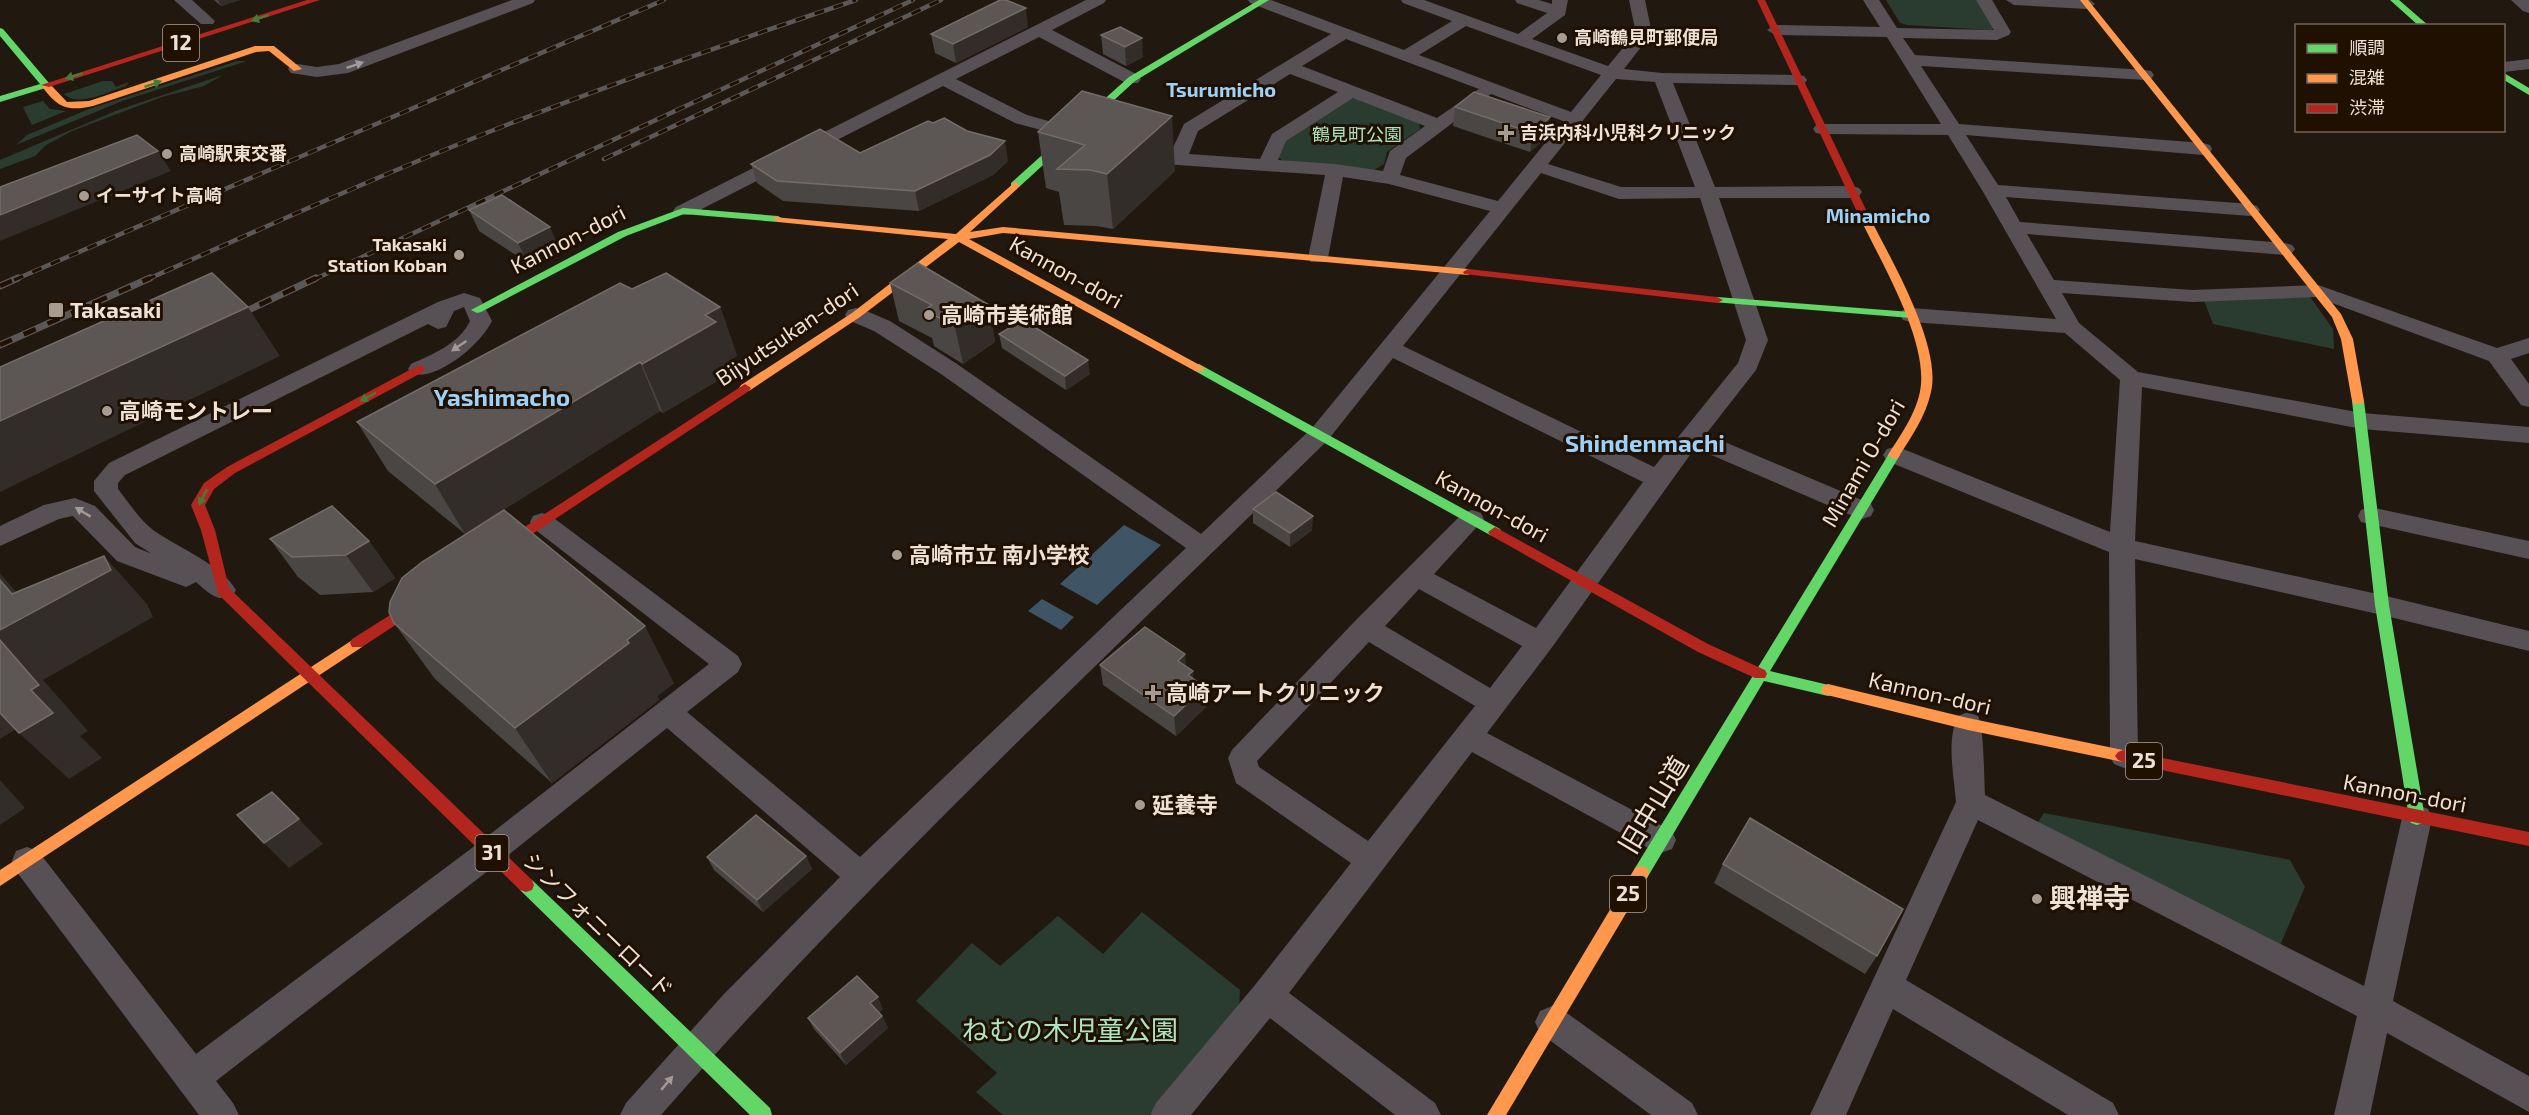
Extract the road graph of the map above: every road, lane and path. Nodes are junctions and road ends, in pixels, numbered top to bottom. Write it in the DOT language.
graph roads {
  1 [pos="182,0"];
  2 [pos="273,0"];
  3 [pos="316,0"];
  4 [pos="527,0"];
  5 [pos="1098,0"];
  6 [pos="1409,0"];
  7 [pos="1523,0"];
  8 [pos="1637,0"];
  9 [pos="1761,0"];
  10 [pos="1871,0"];
  11 [pos="1983,0"];
  12 [pos="2014,0"];
  13 [pos="2394,0"];
  14 [pos="2519,0"];
  15 [pos="1261,1"];
  16 [pos="2086,2"];
  17 [pos="1559,6"];
  18 [pos="2529,8"];
  19 [pos="1465,20"];
  20 [pos="207,21"];
  21 [pos="2423,24"];
  22 [pos="1039,30"];
  23 [pos="1775,30"];
  24 [pos="0,31"];
  25 [pos="1890,32"];
  26 [pos="1344,33"];
  27 [pos="1521,39"];
  28 [pos="1406,56"];
  29 [pos="1910,60"];
  30 [pos="2529,64"];
  31 [pos="1288,67"];
  32 [pos="2505,67"];
  33 [pos="297,69"];
  34 [pos="1612,73"];
  35 [pos="36,74"];
  36 [pos="2145,75"];
  37 [pos="2505,77"];
  38 [pos="1662,78"];
  39 [pos="943,79"];
  40 [pos="1132,79"];
  41 [pos="1798,80"];
  42 [pos="0,85"];
  43 [pos="46,85"];
  44 [pos="1490,88"];
  45 [pos="1352,92"];
  46 [pos="2529,92"];
  47 [pos="0,99"];
  48 [pos="1574,119"];
  49 [pos="1438,125"];
  50 [pos="1822,129"];
  51 [pos="1954,131"];
  52 [pos="1074,133"];
  53 [pos="1094,139"];
  54 [pos="2203,148"];
  55 [pos="1128,149"];
  56 [pos="1178,159"];
  57 [pos="1266,166"];
  58 [pos="1538,166"];
  59 [pos="1335,170"];
  60 [pos="1390,178"];
  61 [pos="1992,190"];
  62 [pos="1707,192"];
  63 [pos="1852,192"];
  64 [pos="1503,208"];
  65 [pos="2250,210"];
  66 [pos="683,211"];
  67 [pos="2014,227"];
  68 [pos="958,237"];
  69 [pos="2285,249"];
  70 [pos="1317,258"];
  71 [pos="1453,270"];
  72 [pos="2049,285"];
  73 [pos="2318,291"];
  74 [pos="1746,303"];
  75 [pos="450,304"];
  76 [pos="477,310"];
  77 [pos="856,315"];
  78 [pos="1911,315"];
  79 [pos="2071,327"];
  80 [pos="2529,345"];
  81 [pos="1390,348"];
  82 [pos="2497,356"];
  83 [pos="419,369"];
  84 [pos="2131,378"];
  85 [pos="2529,400"];
  86 [pos="2362,421"];
  87 [pos="1320,434"];
  88 [pos="2529,435"];
  89 [pos="1690,437"];
  90 [pos="1895,455"];
  91 [pos="1658,478"];
  92 [pos="1862,510"];
  93 [pos="2370,516"];
  94 [pos="1472,519"];
  95 [pos="542,522"];
  96 [pos="0,537"];
  97 [pos="1202,547"];
  98 [pos="2122,547"];
  99 [pos="2529,550"];
  100 [pos="171,555"];
  101 [pos="483,560"];
  102 [pos="1416,576"];
  103 [pos="1586,582"];
  104 [pos="444,586"];
  105 [pos="223,590"];
  106 [pos="2382,605"];
  107 [pos="1365,627"];
  108 [pos="2529,641"];
  109 [pos="1540,643"];
  110 [pos="308,674"];
  111 [pos="1760,674"];
  112 [pos="1494,704"];
  113 [pos="667,712"];
  114 [pos="1968,724"];
  115 [pos="1468,736"];
  116 [pos="2124,756"];
  117 [pos="1971,802"];
  118 [pos="2417,818"];
  119 [pos="2529,839"];
  120 [pos="1661,840"];
  121 [pos="491,851"];
  122 [pos="1371,860"];
  123 [pos="27,861"];
  124 [pos="861,876"];
  125 [pos="0,879"];
  126 [pos="1887,987"];
  127 [pos="1267,996"];
  128 [pos="2374,1008"];
  129 [pos="1552,1022"];
  130 [pos="695,1050"];
  131 [pos="192,1078"];
  132 [pos="2529,1095"];
  133 [pos="221,1115"];
  134 [pos="638,1115"];
  135 [pos="763,1115"];
  136 [pos="1168,1115"];
  137 [pos="1423,1115"];
  138 [pos="1496,1115"];
  139 [pos="1680,1115"];
  140 [pos="1828,1115"];
  141 [pos="2102,1115"];
  142 [pos="2352,1115"];
  1 -- 20 [label="street"];
  2 -- 20 [label="main road, 12"];
  3 -- 43 [label="main road, 12, one-way"];
  33 -- 4 [label="street, one-way"];
  5 -- 22 [label="street"];
  6 -- 19 [label="street"];
  7 -- 17 [label="street"];
  8 -- 34 [label="street"];
  9 -- 23 [label="main road, Minami O-dori"];
  10 -- 25 [label="street"];
  11 -- 25 [label="street"];
  12 -- 16 [label="street"];
  13 -- 21 [label="main road"];
  14 -- 18 [label="street"];
  15 -- 26 [label="street"];
  15 -- 40 [label="main road, Bijyutsukan-dori"];
  16 -- 36 [label="main road"];
  17 -- 27 [label="street"];
  19 -- 27 [label="street"];
  19 -- 28 [label="street"];
  20 -- 35 [label="main road, 12"];
  22 -- 39 [label="street"];
  22 -- 40 [label="street"];
  23 -- 25 [label="street"];
  23 -- 41 [label="main road, Minami O-dori"];
  24 -- 35 [label="main road"];
  25 -- 29 [label="street"];
  26 -- 28 [label="street"];
  26 -- 31 [label="street"];
  27 -- 34 [label="street"];
  28 -- 44 [label="street"];
  29 -- 36 [label="street"];
  29 -- 51 [label="street"];
  30 -- 32 [label="street"];
  31 -- 45 [label="street"];
  31 -- 56 [label="street"];
  43 -- 33 [label="main road, one-way"];
  34 -- 38 [label="street"];
  34 -- 48 [label="street"];
  35 -- 42 [label="main road"];
  35 -- 43 [label="main road"];
  36 -- 54 [label="main road"];
  37 -- 46 [label="main road"];
  38 -- 41 [label="street"];
  38 -- 62 [label="street"];
  39 -- 52 [label="street"];
  39 -- 66 [label="street"];
  40 -- 52 [label="main road, Bijyutsukan-dori"];
  41 -- 50 [label="main road, Minami O-dori"];
  43 -- 47 [label="main road"];
  44 -- 48 [label="street"];
  44 -- 49 [label="street"];
  45 -- 49 [label="street"];
  45 -- 57 [label="street"];
  48 -- 58 [label="street"];
  49 -- 60 [label="street"];
  50 -- 51 [label="street"];
  50 -- 63 [label="main road, Minami O-dori"];
  51 -- 54 [label="street"];
  51 -- 61 [label="street"];
  52 -- 53 [label="street"];
  52 -- 68 [label="main road, Bijyutsukan-dori"];
  54 -- 65 [label="main road"];
  55 -- 56 [label="street"];
  56 -- 57 [label="street"];
  57 -- 59 [label="street"];
  58 -- 62 [label="street"];
  58 -- 64 [label="street"];
  59 -- 60 [label="street"];
  59 -- 70 [label="street"];
  60 -- 64 [label="street"];
  61 -- 65 [label="street"];
  61 -- 67 [label="street"];
  62 -- 63 [label="street"];
  62 -- 74 [label="street"];
  63 -- 78 [label="main road, Minami O-dori"];
  64 -- 71 [label="street"];
  65 -- 69 [label="main road"];
  66 -- 68 [label="main road, Kannon-dori"];
  66 -- 76 [label="main road, Kannon-dori"];
  67 -- 69 [label="street"];
  67 -- 72 [label="street"];
  68 -- 70 [label="main road"];
  68 -- 77 [label="main road, Bijyutsukan-dori"];
  68 -- 87 [label="main road, Kannon-dori"];
  69 -- 73 [label="main road"];
  70 -- 71 [label="main road"];
  71 -- 74 [label="main road"];
  71 -- 81 [label="street"];
  72 -- 73 [label="street"];
  72 -- 79 [label="street"];
  73 -- 82 [label="street"];
  73 -- 86 [label="main road"];
  74 -- 78 [label="main road"];
  74 -- 89 [label="street"];
  75 -- 76 [label="street"];
  75 -- 100 [label="street"];
  75 -- 100 [label="street"];
  76 -- 83 [label="street, one-way"];
  77 -- 95 [label="main road, Bijyutsukan-dori"];
  77 -- 97 [label="street"];
  78 -- 79 [label="street"];
  78 -- 90 [label="main road, Minami O-dori"];
  79 -- 84 [label="street"];
  80 -- 82 [label="street"];
  81 -- 87 [label="street"];
  81 -- 91 [label="street"];
  82 -- 85 [label="street"];
  83 -- 105 [label="main road, one-way"];
  84 -- 86 [label="street"];
  84 -- 98 [label="street"];
  86 -- 88 [label="street"];
  86 -- 93 [label="main road"];
  87 -- 94 [label="main road, Kannon-dori"];
  87 -- 97 [label="street"];
  89 -- 91 [label="street"];
  89 -- 92 [label="street"];
  90 -- 92 [label="main road, Minami O-dori"];
  90 -- 98 [label="street"];
  91 -- 103 [label="street"];
  92 -- 111 [label="main road, Minami O-dori"];
  93 -- 99 [label="street"];
  93 -- 106 [label="main road"];
  94 -- 102 [label="street"];
  94 -- 103 [label="main road, Kannon-dori"];
  95 -- 101 [label="main road, Bijyutsukan-dori"];
  95 -- 113 [label="street"];
  105 -- 96 [label="street, one-way"];
  97 -- 124 [label="street"];
  98 -- 106 [label="street"];
  98 -- 116 [label="street"];
  100 -- 105 [label="street"];
  102 -- 107 [label="street"];
  102 -- 109 [label="street"];
  103 -- 109 [label="street"];
  103 -- 111 [label="main road, Kannon-dori"];
  104 -- 110 [label="main road"];
  105 -- 110 [label="main road, シンフォニーロード / 31"];
  106 -- 108 [label="street"];
  106 -- 118 [label="main road"];
  107 -- 112 [label="street"];
  107 -- 122 [label="street"];
  109 -- 112 [label="street"];
  110 -- 121 [label="main road, シンフォニーロード / 31"];
  110 -- 123 [label="main road"];
  111 -- 114 [label="main road, Kannon-dori / 25"];
  111 -- 120 [label="main road, 旧中山道 / 25"];
  112 -- 115 [label="street"];
  113 -- 121 [label="street"];
  113 -- 124 [label="street"];
  114 -- 116 [label="main road, Kannon-dori / 25"];
  114 -- 117 [label="street"];
  115 -- 120 [label="street"];
  115 -- 122 [label="street"];
  116 -- 118 [label="main road, Kannon-dori / 25"];
  117 -- 126 [label="street"];
  117 -- 128 [label="street"];
  118 -- 119 [label="main road, Kannon-dori / 25"];
  118 -- 128 [label="street"];
  120 -- 129 [label="main road, 旧中山道 / 25"];
  121 -- 130 [label="main road, シンフォニーロード / 31"];
  121 -- 131 [label="street"];
  122 -- 127 [label="street"];
  123 -- 125 [label="main road"];
  123 -- 131 [label="street"];
  124 -- 130 [label="street"];
  126 -- 140 [label="street"];
  126 -- 141 [label="street"];
  127 -- 136 [label="street"];
  127 -- 137 [label="street"];
  128 -- 132 [label="street"];
  128 -- 142 [label="street"];
  129 -- 138 [label="main road, 旧中山道 / 25"];
  129 -- 139 [label="street"];
  134 -- 130 [label="street, one-way"];
  130 -- 135 [label="main road, シンフォニーロード / 31"];
  131 -- 133 [label="street"];
}
